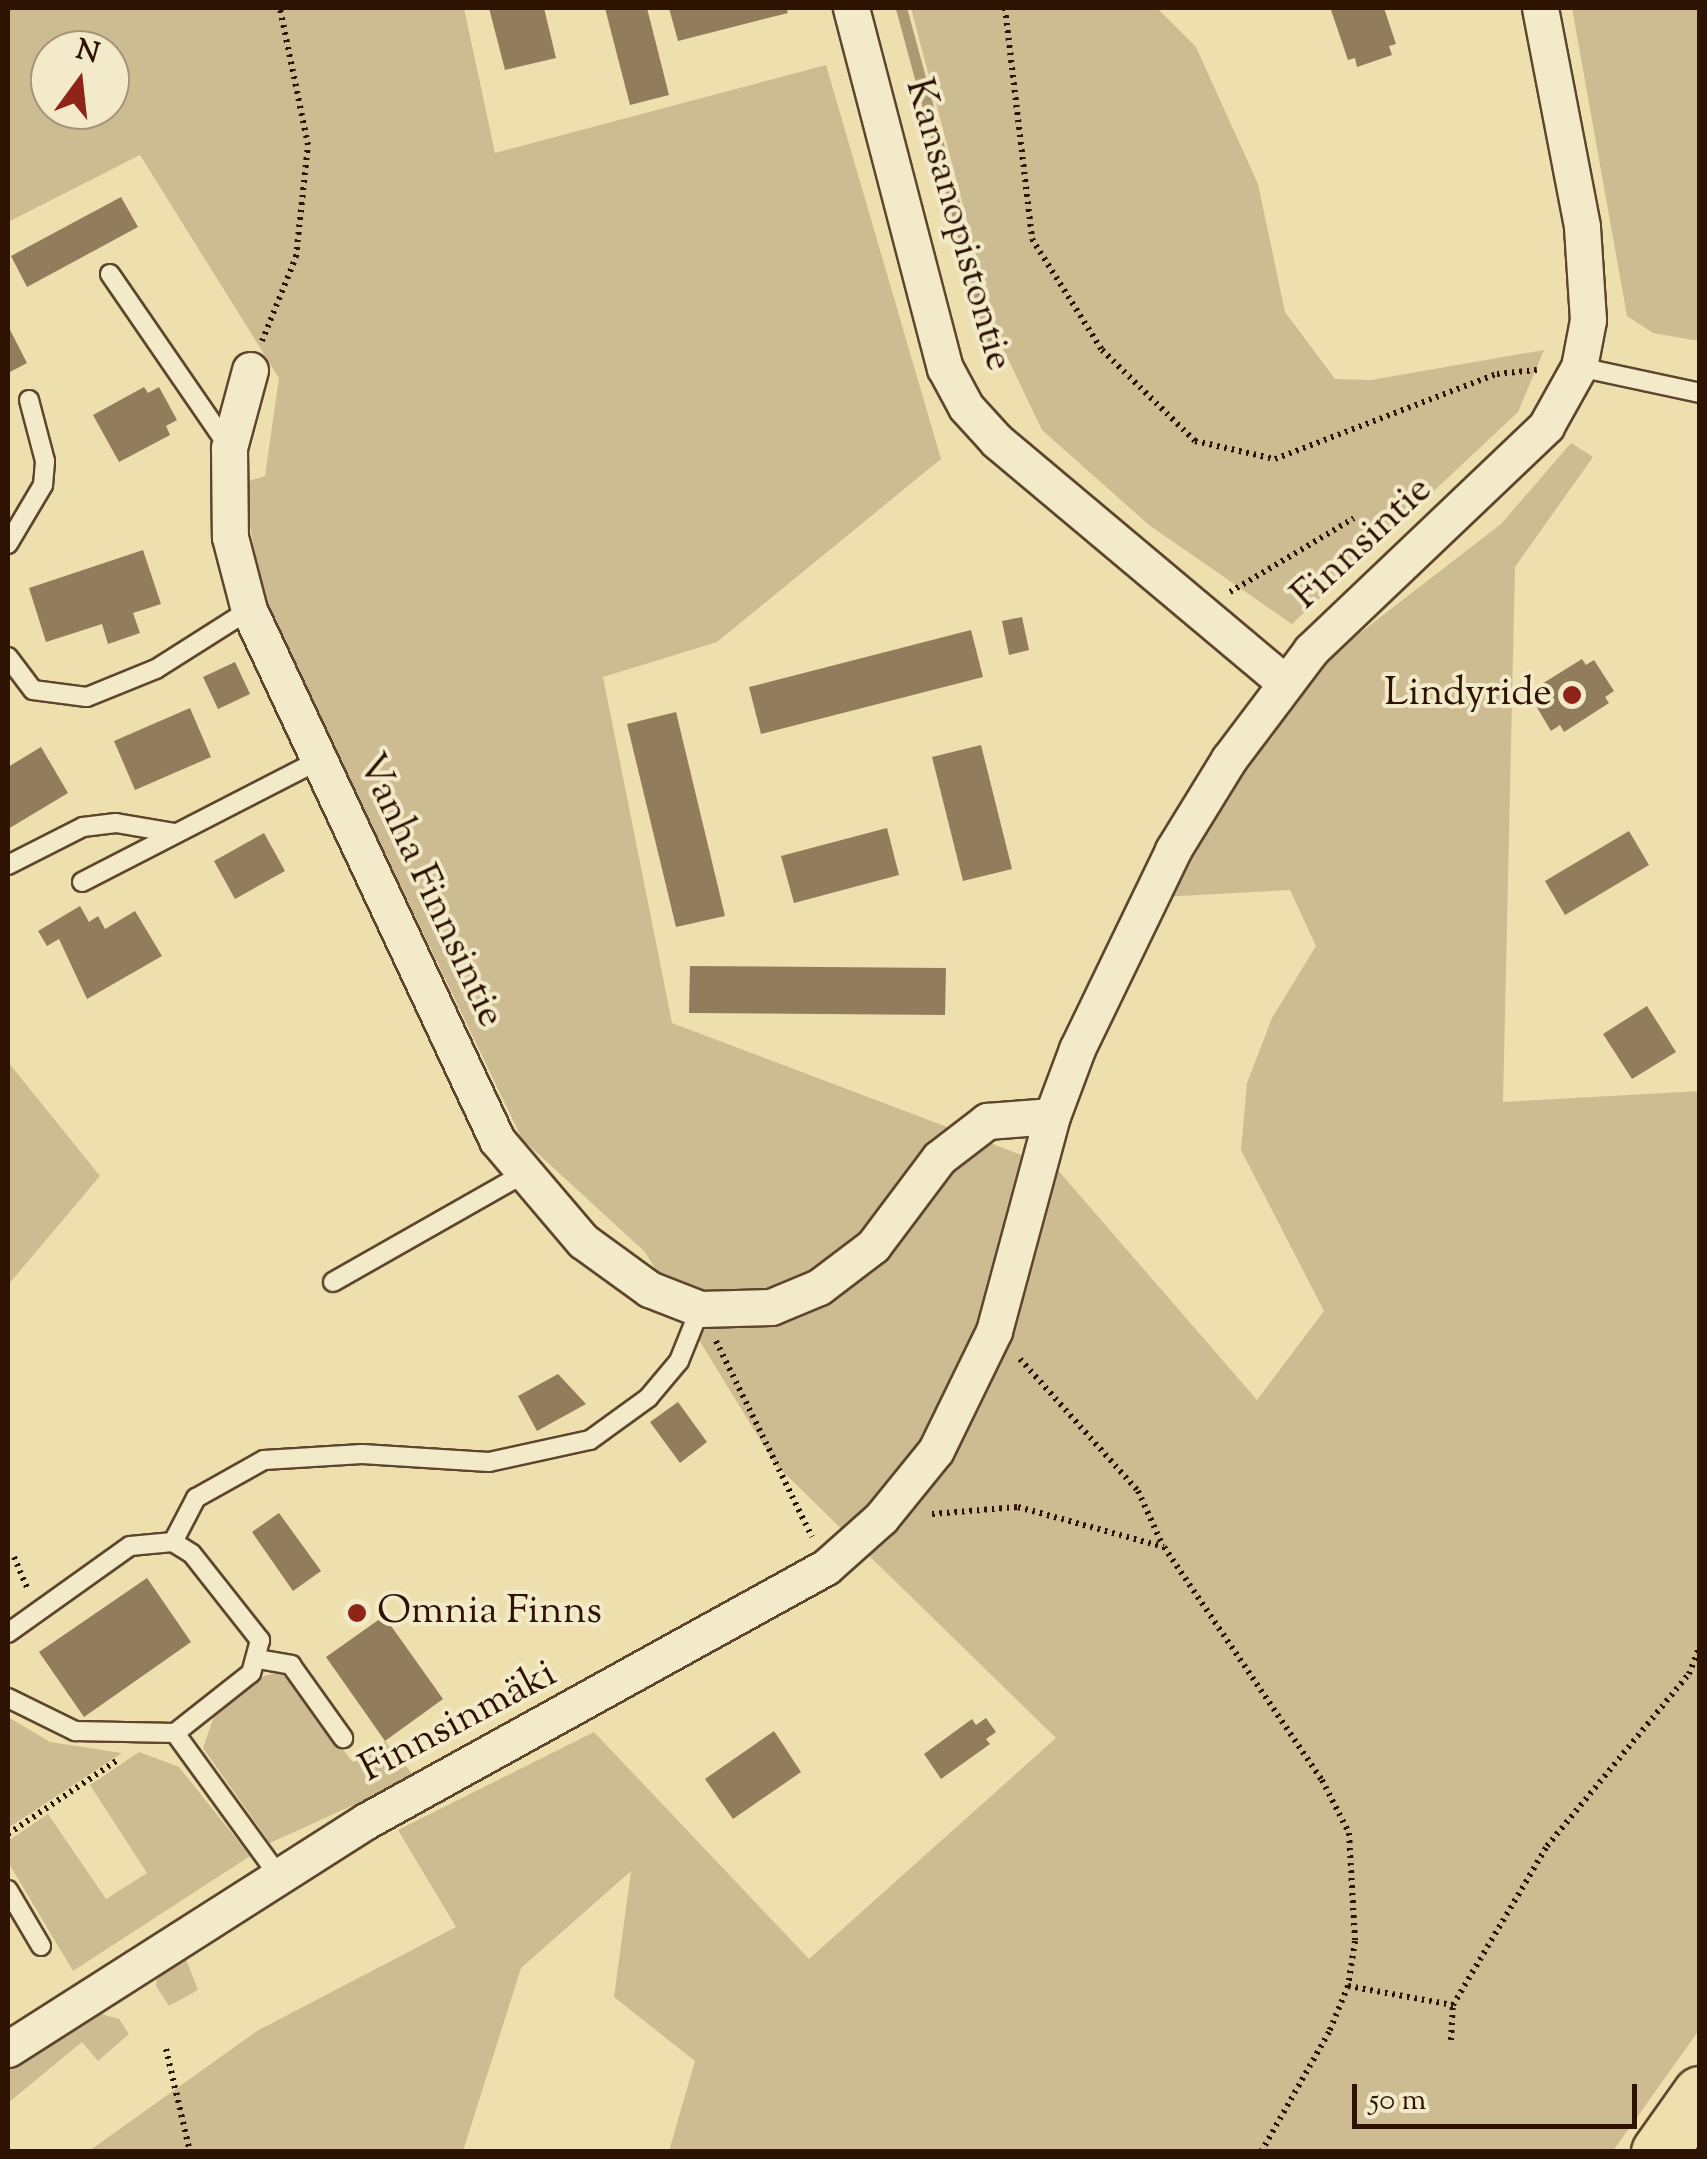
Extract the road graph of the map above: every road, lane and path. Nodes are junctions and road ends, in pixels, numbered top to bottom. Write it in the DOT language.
graph roads {
  1 [pos="280,8"];
  2 [pos="851,8"];
  3 [pos="1005,8"];
  4 [pos="1540,8"];
  5 [pos="110,274"];
  6 [pos="1578,366"];
  7 [pos="250,370"];
  8 [pos="1700,392"];
  9 [pos="30,400"];
  10 [pos="229,448"];
  11 [pos="1354,518"];
  12 [pos="8,544"];
  13 [pos="249,610"];
  14 [pos="1199,611"];
  15 [pos="8,656"];
  16 [pos="1284,682"];
  17 [pos="321,759"];
  18 [pos="176,834"];
  19 [pos="8,865"];
  20 [pos="82,882"];
  21 [pos="1052,1116"];
  22 [pos="525,1172"];
  23 [pos="333,1282"];
  24 [pos="700,1309"];
  25 [pos="994,1331"];
  26 [pos="881,1518"];
  27 [pos="173,1542"];
  28 [pos="1164,1548"];
  29 [pos="826,1567"];
  30 [pos="8,1633"];
  31 [pos="1700,1646"];
  32 [pos="258,1659"];
  33 [pos="8,1698"];
  34 [pos="166,1733"];
  35 [pos="344,1738"];
  36 [pos="8,1834"];
  37 [pos="279,1876"];
  38 [pos="8,1890"];
  39 [pos="41,1946"];
  40 [pos="1348,1986"];
  41 [pos="1452,2004"];
  42 [pos="1451,2040"];
  43 [pos="8,2049"];
  44 [pos="166,2049"];
  45 [pos="1700,2094"];
  46 [pos="190,2152"];
  47 [pos="1261,2152"];
  48 [pos="1659,2152"];
  1 -- 7 [label="path"];
  2 -- 14 [label="street, Kansanopistontie"];
  3 -- 6 [label="path"];
  4 -- 6 [label="street, Finnsintie"];
  5 -- 10 [label="lane"];
  6 -- 8 [label="lane"];
  6 -- 16 [label="street, Finnsintie"];
  7 -- 10 [label="street, Vanha Finnsintie"];
  9 -- 12 [label="lane"];
  10 -- 13 [label="street, Vanha Finnsintie"];
  11 -- 14 [label="path"];
  13 -- 15 [label="lane"];
  13 -- 17 [label="street, Vanha Finnsintie"];
  14 -- 16 [label="street, Kansanopistontie"];
  16 -- 21 [label="street, Finnsintie"];
  17 -- 18 [label="lane"];
  17 -- 22 [label="street, Vanha Finnsintie"];
  18 -- 19 [label="lane"];
  18 -- 20 [label="lane"];
  21 -- 24 [label="street, Vanha Finnsintie"];
  21 -- 25 [label="street, Finnsinmäki"];
  22 -- 23 [label="lane"];
  22 -- 24 [label="street, Vanha Finnsintie"];
  24 -- 27 [label="lane"];
  24 -- 29 [label="path"];
  25 -- 26 [label="street, Finnsinmäki"];
  25 -- 28 [label="path"];
  26 -- 28 [label="path"];
  26 -- 29 [label="street, Finnsinmäki"];
  27 -- 30 [label="lane"];
  27 -- 32 [label="lane"];
  28 -- 40 [label="path"];
  29 -- 37 [label="street, Finnsinmäki"];
  31 -- 41 [label="path"];
  32 -- 34 [label="lane"];
  32 -- 35 [label="lane"];
  33 -- 34 [label="lane"];
  34 -- 36 [label="path"];
  34 -- 37 [label="lane"];
  37 -- 43 [label="street, Finnsinmäki"];
  38 -- 39 [label="lane"];
  40 -- 41 [label="path"];
  40 -- 47 [label="path"];
  41 -- 42 [label="path"];
  44 -- 46 [label="path"];
  45 -- 48 [label="highway"];
}
